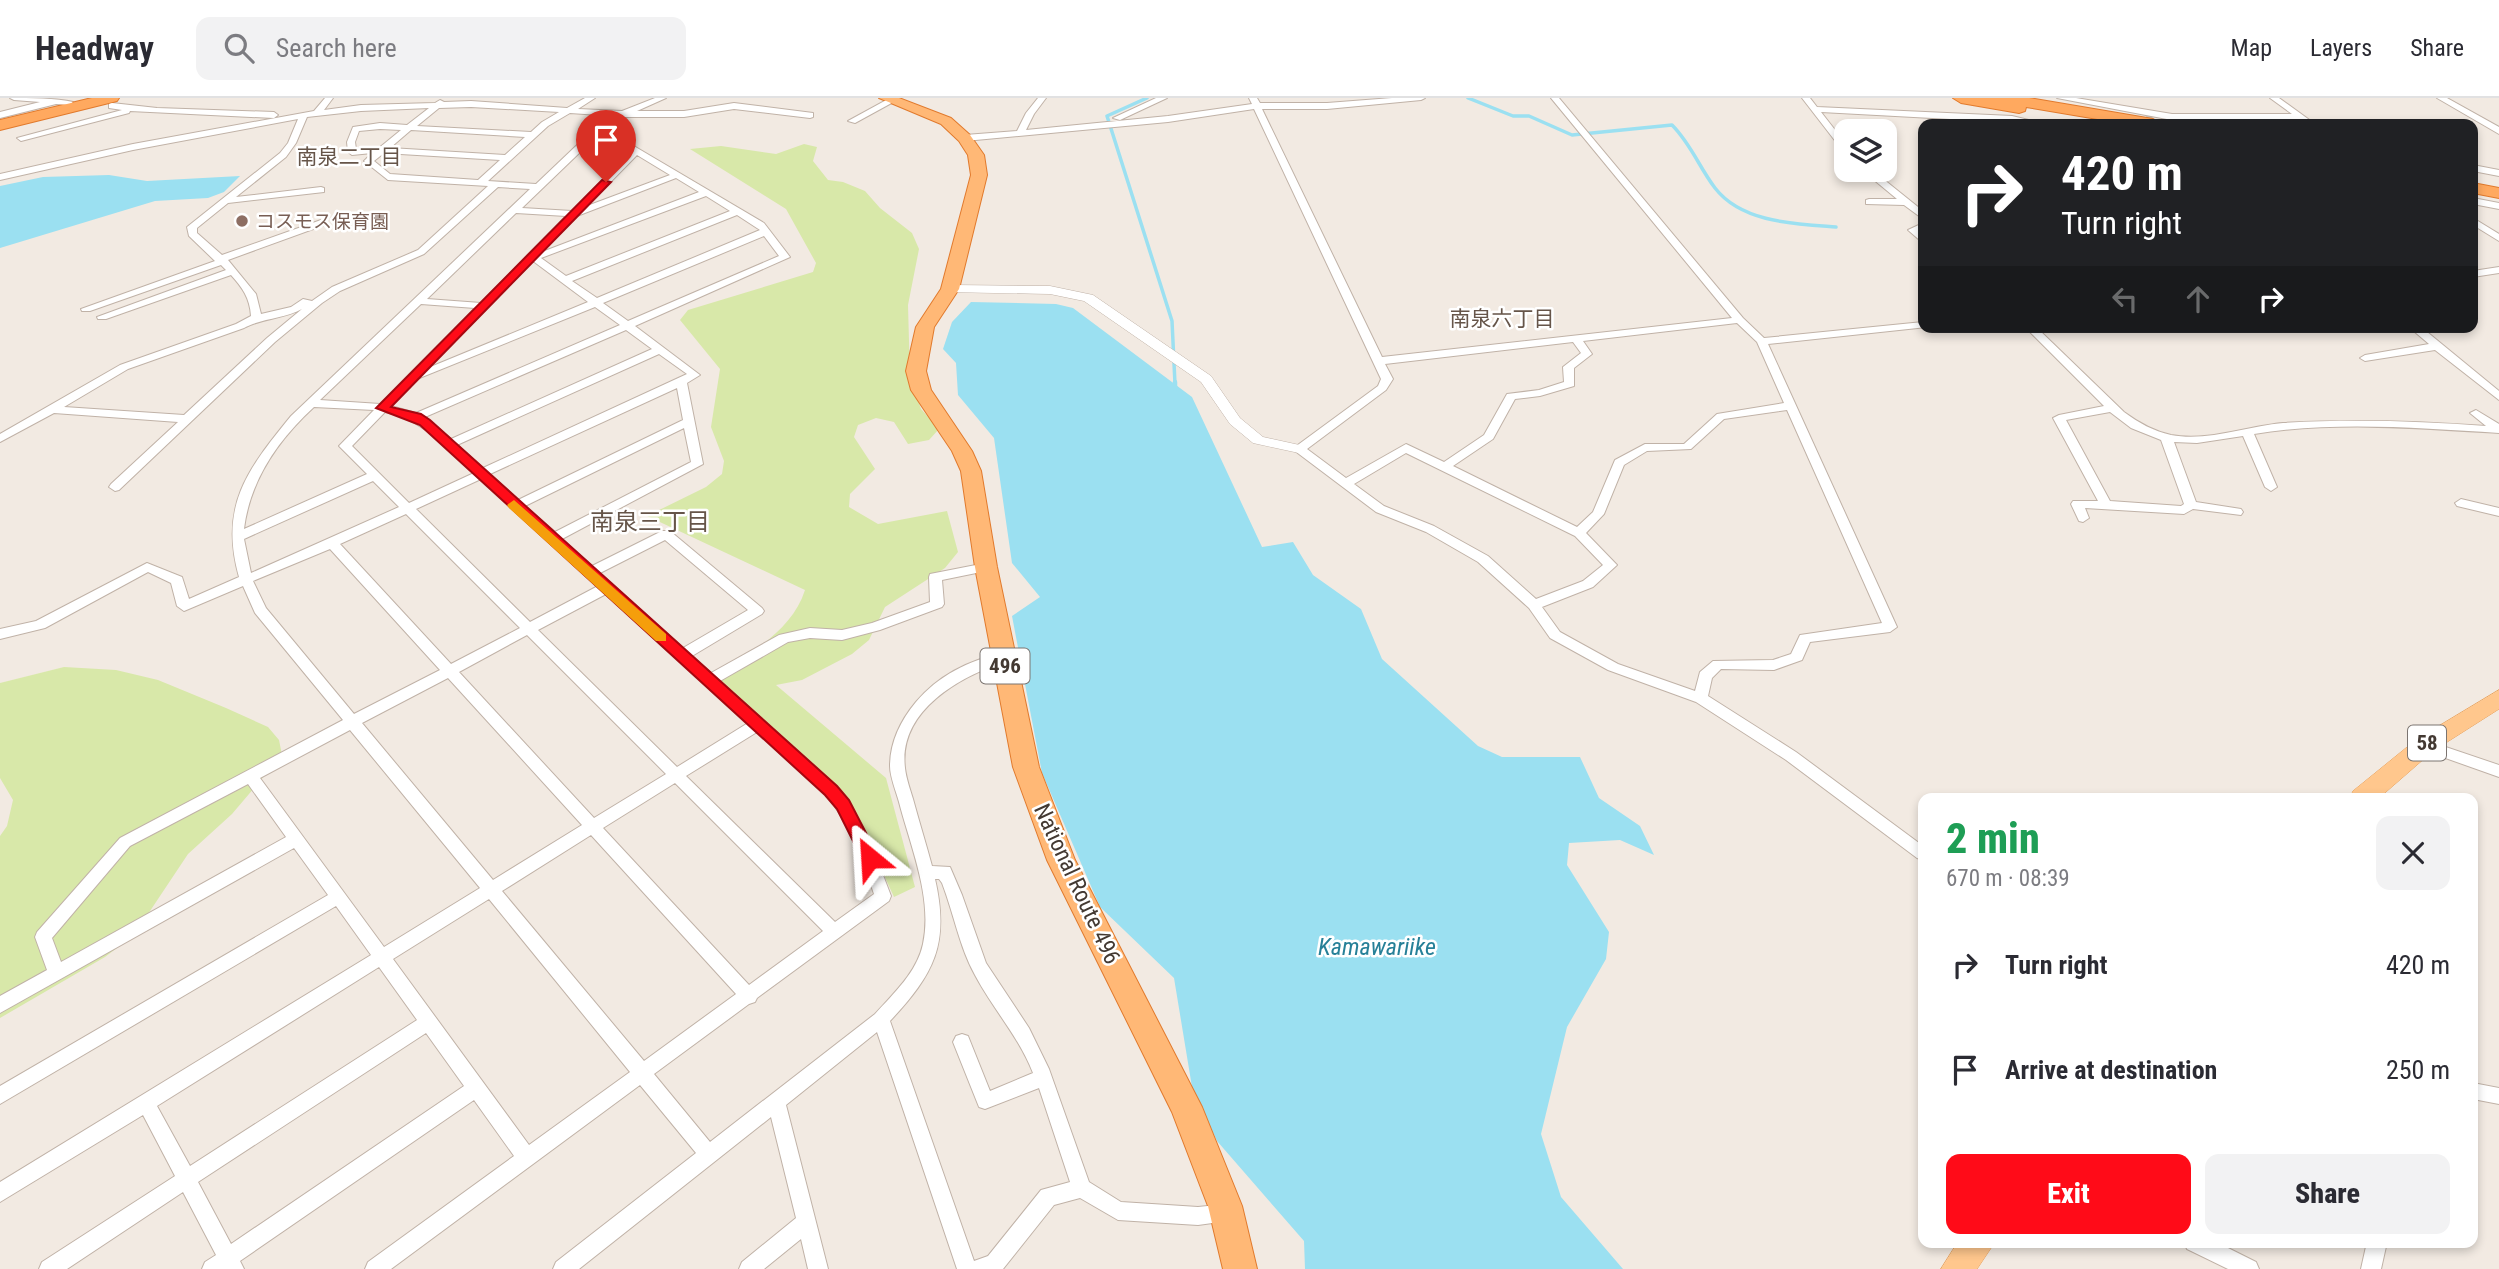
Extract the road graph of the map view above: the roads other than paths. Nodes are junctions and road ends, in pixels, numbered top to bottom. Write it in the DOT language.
graph roads {
  1 [pos="14,98"];
  2 [pos="329,98"];
  3 [pos="480,98"];
  4 [pos="533,98"];
  5 [pos="591,98"];
  6 [pos="662,98"];
  7 [pos="1042,98"];
  8 [pos="1163,98"];
  9 [pos="1421,98"];
  10 [pos="1555,98"];
  11 [pos="1807,98"];
  12 [pos="1961,98"];
  13 [pos="2002,98"];
  14 [pos="2061,98"];
  15 [pos="2118,98"];
  16 [pos="2274,98"];
  17 [pos="2441,98"];
  18 [pos="889,99"];
  19 [pos="56,101"];
  20 [pos="452,101"];
  21 [pos="69,102"];
  22 [pos="111,102"];
  23 [pos="391,102"];
  24 [pos="1255,102"];
  25 [pos="440,103"];
  26 [pos="471,104"];
  27 [pos="517,107"];
  28 [pos="134,108"];
  29 [pos="1816,109"];
  30 [pos="566,110"];
  31 [pos="2135,110"];
  32 [pos="317,113"];
  33 [pos="623,114"];
  34 [pos="0,115"];
  35 [pos="304,115"];
  36 [pos="810,115"];
  37 [pos="2302,117"];
  38 [pos="1947,119"];
  39 [pos="2081,119"];
  40 [pos="2136,119"];
  41 [pos="2146,119"];
  42 [pos="2305,119"];
  43 [pos="2478,119"];
  44 [pos="2478,119"];
  45 [pos="852,121"];
  46 [pos="1106,123"];
  47 [pos="0,125"];
  48 [pos="410,127"];
  49 [pos="599,129"];
  50 [pos="2499,131"];
  51 [pos="1021,132"];
  52 [pos="1834,133"];
  53 [pos="532,135"];
  54 [pos="21,138"];
  55 [pos="965,138"];
  56 [pos="382,150"];
  57 [pos="637,150"];
  58 [pos="506,158"];
  59 [pos="2478,169"];
  60 [pos="2499,173"];
  61 [pos="677,175"];
  62 [pos="0,177"];
  63 [pos="2478,181"];
  64 [pos="1881,182"];
  65 [pos="480,183"];
  66 [pos="495,184"];
  67 [pos="2499,184"];
  68 [pos="537,187"];
  69 [pos="2478,189"];
  70 [pos="321,190"];
  71 [pos="706,192"];
  72 [pos="2499,192"];
  73 [pos="222,201"];
  74 [pos="1869,202"];
  75 [pos="1905,202"];
  76 [pos="2478,202"];
  77 [pos="2499,206"];
  78 [pos="512,210"];
  79 [pos="737,211"];
  80 [pos="1918,212"];
  81 [pos="575,214"];
  82 [pos="324,222"];
  83 [pos="2478,225"];
  84 [pos="767,231"];
  85 [pos="2499,238"];
  86 [pos="532,256"];
  87 [pos="220,261"];
  88 [pos="2499,270"];
  89 [pos="232,271"];
  90 [pos="2478,273"];
  91 [pos="372,275"];
  92 [pos="565,280"];
  93 [pos="156,285"];
  94 [pos="950,289"];
  95 [pos="165,294"];
  96 [pos="418,301"];
  97 [pos="596,303"];
  98 [pos="484,306"];
  99 [pos="86,309"];
  100 [pos="102,317"];
  101 [pos="256,317"];
  102 [pos="1740,320"];
  103 [pos="628,325"];
  104 [pos="1918,325"];
  105 [pos="2036,333"];
  106 [pos="2422,333"];
  107 [pos="1576,338"];
  108 [pos="1762,341"];
  109 [pos="2438,346"];
  110 [pos="661,349"];
  111 [pos="2365,358"];
  112 [pos="1379,361"];
  113 [pos="414,378"];
  114 [pos="681,382"];
  115 [pos="2499,397"];
  116 [pos="311,403"];
  117 [pos="1790,405"];
  118 [pos="382,408"];
  119 [pos="2114,408"];
  120 [pos="51,409"];
  121 [pos="2476,414"];
  122 [pos="416,416"];
  123 [pos="187,419"];
  124 [pos="688,422"];
  125 [pos="2247,431"];
  126 [pos="2166,438"];
  127 [pos="0,439"];
  128 [pos="449,444"];
  129 [pos="1299,449"];
  130 [pos="1444,467"];
  131 [pos="480,474"];
  132 [pos="373,477"];
  133 [pos="1346,483"];
  134 [pos="115,487"];
  135 [pos="2271,488"];
  136 [pos="2461,503"];
  137 [pos="2106,505"];
  138 [pos="2192,505"];
  139 [pos="516,506"];
  140 [pos="408,508"];
  141 [pos="2237,512"];
  142 [pos="2499,512"];
  143 [pos="2083,517"];
  144 [pos="1579,533"];
  145 [pos="236,537"];
  146 [pos="552,539"];
  147 [pos="332,543"];
  148 [pos="986,567"];
  149 [pos="590,573"];
  150 [pos="245,582"];
  151 [pos="606,588"];
  152 [pos="1534,606"];
  153 [pos="529,629"];
  154 [pos="0,634"];
  155 [pos="681,656"];
  156 [pos="1003,658"];
  157 [pos="449,671"];
  158 [pos="709,681"];
  159 [pos="1701,698"];
  160 [pos="2499,698"];
  161 [pos="352,722"];
  162 [pos="757,724"];
  163 [pos="2425,745"];
  164 [pos="2499,772"];
  165 [pos="250,775"];
  166 [pos="676,775"];
  167 [pos="2368,793"];
  168 [pos="592,827"];
  169 [pos="296,839"];
  170 [pos="1918,850"];
  171 [pos="926,873"];
  172 [pos="491,889"];
  173 [pos="338,897"];
  174 [pos="835,933"];
  175 [pos="381,957"];
  176 [pos="57,972"];
  177 [pos="749,996"];
  178 [pos="0,1005"];
  179 [pos="881,1019"];
  180 [pos="428,1021"];
  181 [pos="962,1042"];
  182 [pos="644,1074"];
  183 [pos="1042,1078"];
  184 [pos="476,1088"];
  185 [pos="2478,1092"];
  186 [pos="0,1096"];
  187 [pos="2499,1097"];
  188 [pos="776,1101"];
  189 [pos="146,1102"];
  190 [pos="708,1153"];
  191 [pos="526,1157"];
  192 [pos="187,1179"];
  193 [pos="1082,1188"];
  194 [pos="0,1193"];
  195 [pos="1227,1213"];
  196 [pos="806,1222"];
  197 [pos="2206,1248"];
  198 [pos="2376,1248"];
  199 [pos="231,1263"];
  200 [pos="49,1269"];
  201 [pos="212,1269"];
  202 [pos="375,1269"];
  203 [pos="563,1269"];
  204 [pos="749,1269"];
  205 [pos="818,1269"];
  206 [pos="967,1269"];
  207 [pos="979,1269"];
  208 [pos="1240,1269"];
  209 [pos="2249,1269"];
  210 [pos="2371,1269"];
  1 -- 19 [label="street"];
  2 -- 32 [label="street"];
  3 -- 26 [label="street"];
  4 -- 27 [label="street"];
  5 -- 30 [label="street"];
  6 -- 33 [label="street"];
  7 -- 51 [label="street"];
  8 -- 46 [label="street"];
  9 -- 24 [label="street"];
  10 -- 102 [label="street"];
  11 -- 29 [label="street"];
  12 -- 39 [label="highway"];
  13 -- 40 [label="highway"];
  14 -- 31 [label="street"];
  15 -- 31 [label="street"];
  16 -- 37 [label="street"];
  17 -- 44 [label="street"];
  18 -- 45 [label="street"];
  18 -- 55 [label="highway, National Route 496 / 496"];
  19 -- 21 [label="street"];
  19 -- 34 [label="street"];
  20 -- 25 [label="street"];
  20 -- 26 [label="street"];
  22 -- 28 [label="street"];
  22 -- 47 [label="highway"];
  23 -- 25 [label="street"];
  23 -- 32 [label="street"];
  24 -- 46 [label="street"];
  24 -- 112 [label="street"];
  25 -- 48 [label="street"];
  26 -- 27 [label="street"];
  27 -- 30 [label="street"];
  28 -- 35 [label="street"];
  28 -- 54 [label="street"];
  29 -- 38 [label="street"];
  29 -- 52 [label="street"];
  30 -- 33 [label="street"];
  30 -- 53 [label="street"];
  31 -- 37 [label="street"];
  31 -- 41 [label="street"];
  32 -- 35 [label="street"];
  33 -- 36 [label="street"];
  33 -- 49 [label="street"];
  35 -- 62 [label="street"];
  35 -- 73 [label="street"];
  37 -- 42 [label="street"];
  43 -- 50 [label="street"];
  46 -- 51 [label="street"];
  48 -- 53 [label="street"];
  48 -- 56 [label="street"];
  48 -- 56 [label="street"];
  49 -- 57 [label="street"];
  49 -- 68 [label="street"];
  51 -- 55 [label="street"];
  53 -- 58 [label="street"];
  55 -- 94 [label="highway, National Route 496 / 496"];
  56 -- 58 [label="street"];
  56 -- 65 [label="street"];
  57 -- 61 [label="street"];
  57 -- 81 [label="street"];
  58 -- 65 [label="street"];
  59 -- 60 [label="street"];
  61 -- 71 [label="street"];
  61 -- 81 [label="street"];
  63 -- 67 [label="highway"];
  64 -- 75 [label="street"];
  65 -- 66 [label="street"];
  66 -- 68 [label="street"];
  66 -- 91 [label="street"];
  68 -- 78 [label="street"];
  69 -- 72 [label="highway"];
  70 -- 73 [label="street"];
  71 -- 79 [label="street"];
  71 -- 86 [label="street"];
  73 -- 87 [label="street"];
  74 -- 75 [label="street"];
  75 -- 80 [label="street"];
  76 -- 77 [label="street"];
  78 -- 81 [label="street"];
  78 -- 96 [label="street"];
  79 -- 84 [label="street"];
  79 -- 92 [label="street"];
  81 -- 86 [label="street"];
  82 -- 87 [label="street"];
  83 -- 85 [label="street"];
  84 -- 97 [label="street"];
  84 -- 103 [label="street"];
  86 -- 92 [label="street"];
  86 -- 98 [label="street"];
  87 -- 89 [label="street"];
  87 -- 93 [label="street"];
  88 -- 90 [label="street"];
  89 -- 95 [label="street"];
  89 -- 101 [label="street"];
  91 -- 101 [label="street"];
  91 -- 123 [label="street"];
  92 -- 97 [label="street"];
  93 -- 95 [label="street"];
  93 -- 99 [label="street"];
  94 -- 129 [label="street"];
  94 -- 148 [label="highway, National Route 496 / 496"];
  95 -- 100 [label="street"];
  96 -- 98 [label="street"];
  96 -- 116 [label="street"];
  97 -- 103 [label="street"];
  97 -- 113 [label="street"];
  98 -- 113 [label="street"];
  101 -- 120 [label="street"];
  102 -- 107 [label="street"];
  102 -- 108 [label="street"];
  103 -- 110 [label="street"];
  103 -- 122 [label="street"];
  104 -- 108 [label="street"];
  105 -- 119 [label="street"];
  106 -- 109 [label="street"];
  107 -- 112 [label="street"];
  107 -- 130 [label="street"];
  108 -- 117 [label="street"];
  109 -- 111 [label="street"];
  109 -- 115 [label="street"];
  110 -- 114 [label="street"];
  110 -- 128 [label="street"];
  112 -- 129 [label="street"];
  113 -- 118 [label="street"];
  114 -- 124 [label="street"];
  114 -- 131 [label="street"];
  116 -- 118 [label="street"];
  116 -- 145 [label="street"];
  117 -- 144 [label="street"];
  117 -- 159 [label="street"];
  118 -- 122 [label="street"];
  118 -- 132 [label="street"];
  119 -- 126 [label="street"];
  119 -- 137 [label="street"];
  120 -- 123 [label="street"];
  120 -- 127 [label="street"];
  121 -- 125 [label="street"];
  122 -- 128 [label="street"];
  123 -- 134 [label="street"];
  124 -- 139 [label="street"];
  124 -- 146 [label="street"];
  125 -- 126 [label="street"];
  125 -- 135 [label="street"];
  126 -- 138 [label="street"];
  128 -- 131 [label="street"];
  129 -- 133 [label="street"];
  130 -- 133 [label="street"];
  130 -- 144 [label="street"];
  131 -- 139 [label="street"];
  131 -- 140 [label="street"];
  132 -- 140 [label="street"];
  132 -- 145 [label="street"];
  133 -- 152 [label="street"];
  136 -- 142 [label="street"];
  137 -- 138 [label="street"];
  137 -- 143 [label="street"];
  138 -- 141 [label="street"];
  139 -- 146 [label="street"];
  140 -- 147 [label="street"];
  140 -- 153 [label="street"];
  144 -- 152 [label="street"];
  145 -- 150 [label="street"];
  146 -- 149 [label="street"];
  147 -- 150 [label="street"];
  147 -- 157 [label="street"];
  148 -- 156 [label="highway, National Route 496 / 496"];
  148 -- 158 [label="street"];
  149 -- 151 [label="street"];
  149 -- 155 [label="street"];
  150 -- 154 [label="street"];
  150 -- 161 [label="street"];
  151 -- 153 [label="street"];
  151 -- 155 [label="street"];
  152 -- 159 [label="street"];
  153 -- 157 [label="street"];
  153 -- 166 [label="street"];
  155 -- 158 [label="street"];
  156 -- 171 [label="street"];
  156 -- 195 [label="highway, National Route 496 / 496"];
  157 -- 161 [label="street"];
  157 -- 168 [label="street"];
  158 -- 162 [label="street"];
  159 -- 170 [label="street"];
  160 -- 163 [label="main road, 58"];
  161 -- 165 [label="street"];
  161 -- 172 [label="street"];
  162 -- 166 [label="street"];
  162 -- 174 [label="street"];
  163 -- 164 [label="street"];
  163 -- 167 [label="main road, 58"];
  165 -- 169 [label="street"];
  165 -- 176 [label="street"];
  166 -- 168 [label="street"];
  166 -- 174 [label="street"];
  168 -- 172 [label="street"];
  168 -- 177 [label="street"];
  169 -- 173 [label="street"];
  169 -- 176 [label="street"];
  171 -- 179 [label="street"];
  171 -- 183 [label="street"];
  172 -- 175 [label="street"];
  172 -- 182 [label="street"];
  173 -- 175 [label="street"];
  173 -- 186 [label="street"];
  174 -- 177 [label="street"];
  175 -- 180 [label="street"];
  175 -- 189 [label="street"];
  176 -- 178 [label="street"];
  177 -- 182 [label="street"];
  179 -- 188 [label="street"];
  179 -- 206 [label="street"];
  180 -- 184 [label="street"];
  180 -- 192 [label="street"];
  181 -- 183 [label="street"];
  182 -- 190 [label="street"];
  182 -- 191 [label="street"];
  183 -- 193 [label="street"];
  184 -- 191 [label="street"];
  184 -- 199 [label="street"];
  185 -- 187 [label="street"];
  188 -- 190 [label="street"];
  188 -- 196 [label="street"];
  189 -- 192 [label="street"];
  189 -- 194 [label="street"];
  190 -- 203 [label="street"];
  191 -- 202 [label="street"];
  192 -- 199 [label="street"];
  192 -- 200 [label="street"];
  193 -- 195 [label="street"];
  193 -- 207 [label="street"];
  195 -- 208 [label="highway, National Route 496 / 496"];
  196 -- 204 [label="street"];
  196 -- 205 [label="street"];
  197 -- 209 [label="street"];
  198 -- 210 [label="street"];
  199 -- 201 [label="street"];
}
